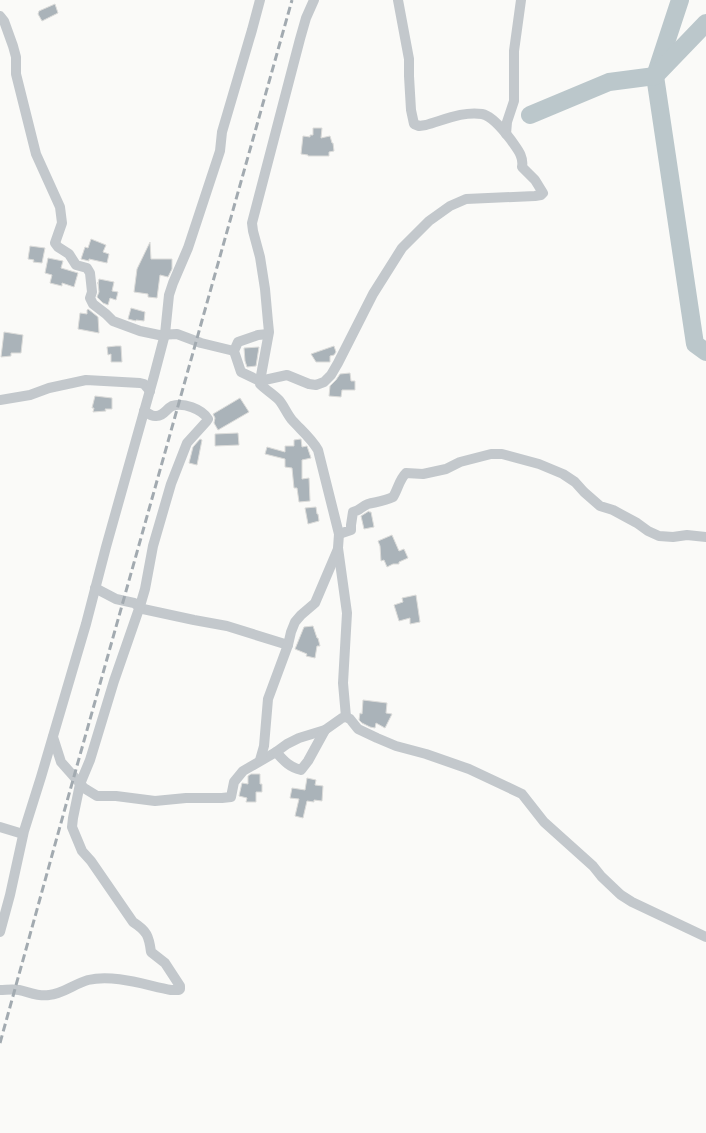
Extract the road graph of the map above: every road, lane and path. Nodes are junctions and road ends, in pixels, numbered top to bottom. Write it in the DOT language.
graph roads {
  1 [pos="260,0"];
  2 [pos="314,0"];
  3 [pos="398,0"];
  4 [pos="521,0"];
  5 [pos="0,16"];
  6 [pos="506,134"];
  7 [pos="165,334"];
  8 [pos="268,334"];
  9 [pos="234,351"];
  10 [pos="260,381"];
  11 [pos="150,391"];
  12 [pos="0,400"];
  13 [pos="144,411"];
  14 [pos="339,534"];
  15 [pos="706,537"];
  16 [pos="338,548"];
  17 [pos="95,588"];
  18 [pos="140,606"];
  19 [pos="288,645"];
  20 [pos="346,717"];
  21 [pos="324,730"];
  22 [pos="53,736"];
  23 [pos="276,752"];
  24 [pos="260,760"];
  25 [pos="80,784"];
  26 [pos="0,827"];
  27 [pos="23,834"];
  28 [pos="0,932"];
  29 [pos="706,937"];
  30 [pos="0,990"];
  1 -- 7 [label="street"];
  2 -- 8 [label="street"];
  3 -- 6 [label="street"];
  4 -- 6 [label="street"];
  5 -- 7 [label="street"];
  6 -- 10 [label="street"];
  7 -- 9 [label="street"];
  7 -- 11 [label="street"];
  8 -- 9 [label="street"];
  8 -- 10 [label="street"];
  9 -- 10 [label="street"];
  10 -- 14 [label="street"];
  11 -- 12 [label="street"];
  11 -- 13 [label="street"];
  13 -- 17 [label="street"];
  13 -- 18 [label="street"];
  14 -- 15 [label="street"];
  14 -- 16 [label="street"];
  16 -- 19 [label="street"];
  16 -- 20 [label="street"];
  17 -- 18 [label="street"];
  17 -- 22 [label="street"];
  18 -- 19 [label="street"];
  18 -- 25 [label="street"];
  19 -- 24 [label="street"];
  20 -- 21 [label="street"];
  20 -- 29 [label="street"];
  21 -- 23 [label="street"];
  21 -- 23 [label="street"];
  22 -- 25 [label="street"];
  22 -- 27 [label="street"];
  23 -- 24 [label="street"];
  24 -- 25 [label="street"];
  25 -- 30 [label="street"];
  26 -- 27 [label="street"];
  27 -- 28 [label="street"];
}
